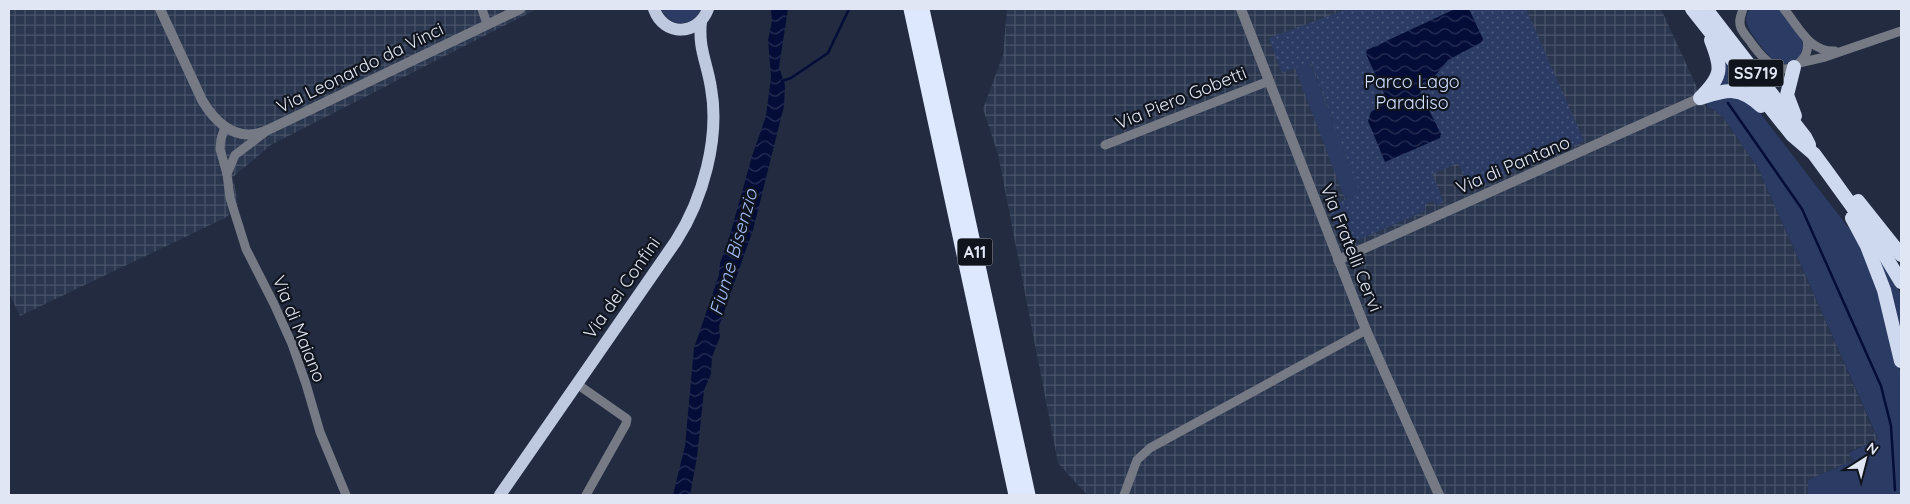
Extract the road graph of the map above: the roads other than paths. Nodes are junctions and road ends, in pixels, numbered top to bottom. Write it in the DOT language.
graph roads {
  1 [pos="160,9"];
  2 [pos="482,9"];
  3 [pos="520,9"];
  4 [pos="654,9"];
  5 [pos="708,9"];
  6 [pos="911,9"];
  7 [pos="922,9"];
  8 [pos="1241,9"];
  9 [pos="1692,9"];
  10 [pos="1706,9"];
  11 [pos="1743,9"];
  12 [pos="1784,9"];
  13 [pos="701,21"];
  14 [pos="488,24"];
  15 [pos="1705,25"];
  16 [pos="680,30"];
  17 [pos="1901,31"];
  18 [pos="1808,40"];
  19 [pos="1845,50"];
  20 [pos="1797,65"];
  21 [pos="709,79"];
  22 [pos="1269,81"];
  23 [pos="1700,98"];
  24 [pos="225,127"];
  25 [pos="268,130"];
  26 [pos="240,133"];
  27 [pos="1799,136"];
  28 [pos="1105,145"];
  29 [pos="235,155"];
  30 [pos="1828,173"];
  31 [pos="227,174"];
  32 [pos="1901,256"];
  33 [pos="1338,260"];
  34 [pos="1901,282"];
  35 [pos="1366,330"];
  36 [pos="1901,361"];
  37 [pos="577,384"];
  38 [pos="346,495"];
  39 [pos="500,495"];
  40 [pos="586,495"];
  41 [pos="1016,495"];
  42 [pos="1028,495"];
  43 [pos="1124,495"];
  44 [pos="1439,495"];
  1 -- 24 [label="street"];
  2 -- 14 [label="street"];
  3 -- 14 [label="street, Via Leonardo da Vinci"];
  4 -- 16 [label="main road, Via dei Confini"];
  5 -- 13 [label="main road, Via dei Confini"];
  6 -- 41 [label="highway, A11"];
  7 -- 42 [label="highway, A11"];
  8 -- 22 [label="street, Via Fratelli Cervi"];
  9 -- 15 [label="highway, SS719"];
  10 -- 27 [label="highway, SS719"];
  11 -- 20 [label="street"];
  12 -- 18 [label="street"];
  13 -- 16 [label="main road"];
  13 -- 21 [label="main road, Via dei Confini"];
  14 -- 25 [label="street, Via Leonardo da Vinci"];
  15 -- 23 [label="highway"];
  15 -- 27 [label="highway, SS719"];
  16 -- 21 [label="main road, Via dei Confini"];
  17 -- 19 [label="street"];
  18 -- 19 [label="street"];
  18 -- 20 [label="street"];
  19 -- 20 [label="street"];
  20 -- 27 [label="highway"];
  21 -- 37 [label="main road, Via dei Confini"];
  22 -- 28 [label="street, Via Piero Gobetti"];
  22 -- 33 [label="street, Via Fratelli Cervi"];
  23 -- 27 [label="highway"];
  23 -- 33 [label="street, Via di Pantano"];
  24 -- 25 [label="street"];
  24 -- 26 [label="street"];
  24 -- 31 [label="street, Via di Maiano"];
  25 -- 26 [label="street"];
  25 -- 29 [label="street"];
  26 -- 29 [label="street"];
  27 -- 30 [label="highway, SS719"];
  29 -- 31 [label="street"];
  30 -- 32 [label="highway"];
  30 -- 34 [label="highway, SS719"];
  30 -- 36 [label="highway"];
  31 -- 38 [label="street, Via di Maiano"];
  33 -- 35 [label="street, Via Fratelli Cervi"];
  35 -- 43 [label="street"];
  35 -- 44 [label="street, Via Fratelli Cervi"];
  37 -- 39 [label="main road, Via dei Confini"];
  37 -- 40 [label="street"];
}
